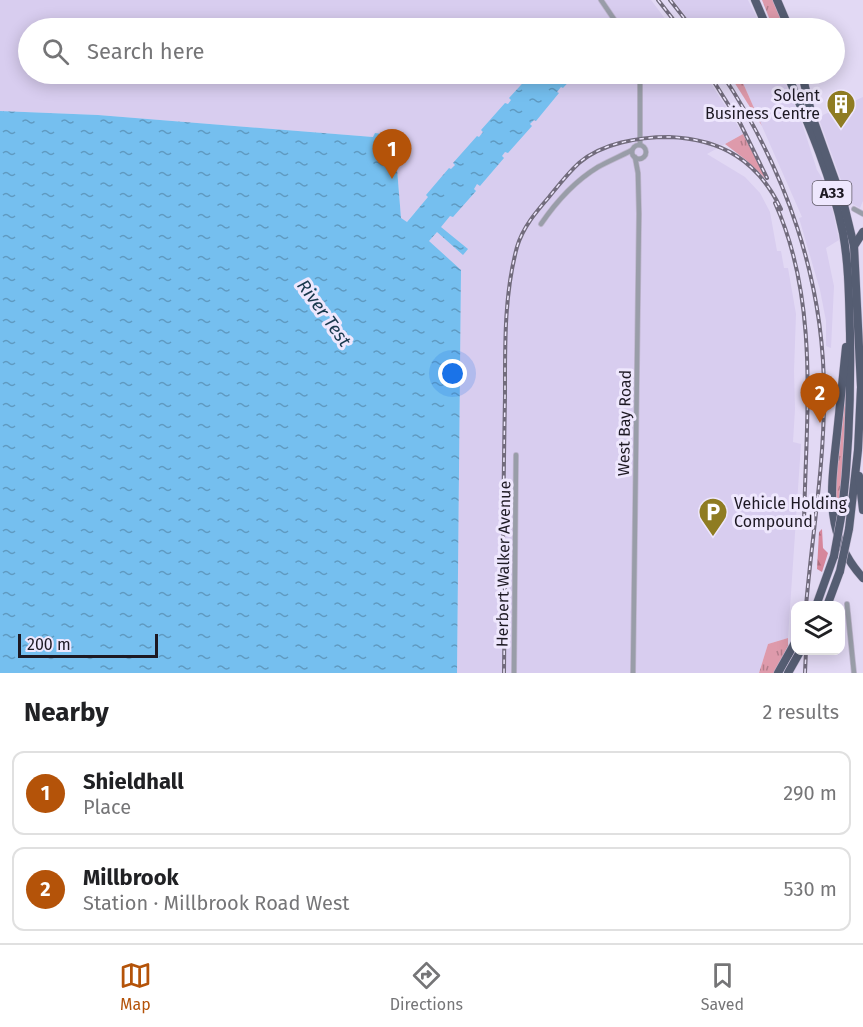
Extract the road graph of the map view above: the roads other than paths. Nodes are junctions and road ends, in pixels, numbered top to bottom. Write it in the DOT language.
graph roads {
  1 [pos="601,0"];
  2 [pos="755,0"];
  3 [pos="777,0"];
  4 [pos="613,18"];
  5 [pos="763,18"];
  6 [pos="785,18"];
  7 [pos="640,84"];
  8 [pos="791,84"];
  9 [pos="804,84"];
  10 [pos="640,145"];
  11 [pos="633,150"];
  12 [pos="620,157"];
  13 [pos="635,157"];
  14 [pos="642,158"];
  15 [pos="638,173"];
  16 [pos="855,209"];
  17 [pos="863,214"];
  18 [pos="849,223"];
  19 [pos="541,224"];
  20 [pos="863,231"];
  21 [pos="854,246"];
  22 [pos="850,319"];
  23 [pos="858,450"];
  24 [pos="516,454"];
  25 [pos="863,510"];
  26 [pos="863,578"];
  27 [pos="818,601"];
  28 [pos="829,601"];
  29 [pos="847,604"];
  30 [pos="791,648"];
  31 [pos="799,655"];
  32 [pos="513,673"];
  33 [pos="633,673"];
  34 [pos="778,673"];
  35 [pos="788,673"];
  36 [pos="854,673"];
  1 -- 4 [label="street"];
  2 -- 5 [label="highway"];
  3 -- 6 [label="highway"];
  7 -- 10 [label="street"];
  8 -- 22 [label="highway, A33"];
  9 -- 18 [label="highway, A33"];
  10 -- 11 [label="street"];
  10 -- 14 [label="street"];
  11 -- 12 [label="street"];
  11 -- 13 [label="street"];
  12 -- 13 [label="street"];
  12 -- 19 [label="street"];
  13 -- 14 [label="street"];
  13 -- 15 [label="street, West Bay Road"];
  14 -- 15 [label="street, West Bay Road"];
  15 -- 33 [label="street, West Bay Road"];
  16 -- 17 [label="street"];
  18 -- 20 [label="highway"];
  18 -- 21 [label="highway, A33"];
  20 -- 21 [label="highway"];
  21 -- 23 [label="highway, A33"];
  22 -- 26 [label="highway"];
  22 -- 27 [label="highway, A33, bridge"];
  23 -- 25 [label="highway"];
  23 -- 28 [label="highway, A33, bridge"];
  24 -- 32 [label="street, Herbert Walker Avenue"];
  29 -- 36 [label="street"];
  30 -- 34 [label="highway"];
  31 -- 35 [label="highway, bridge"];
}
